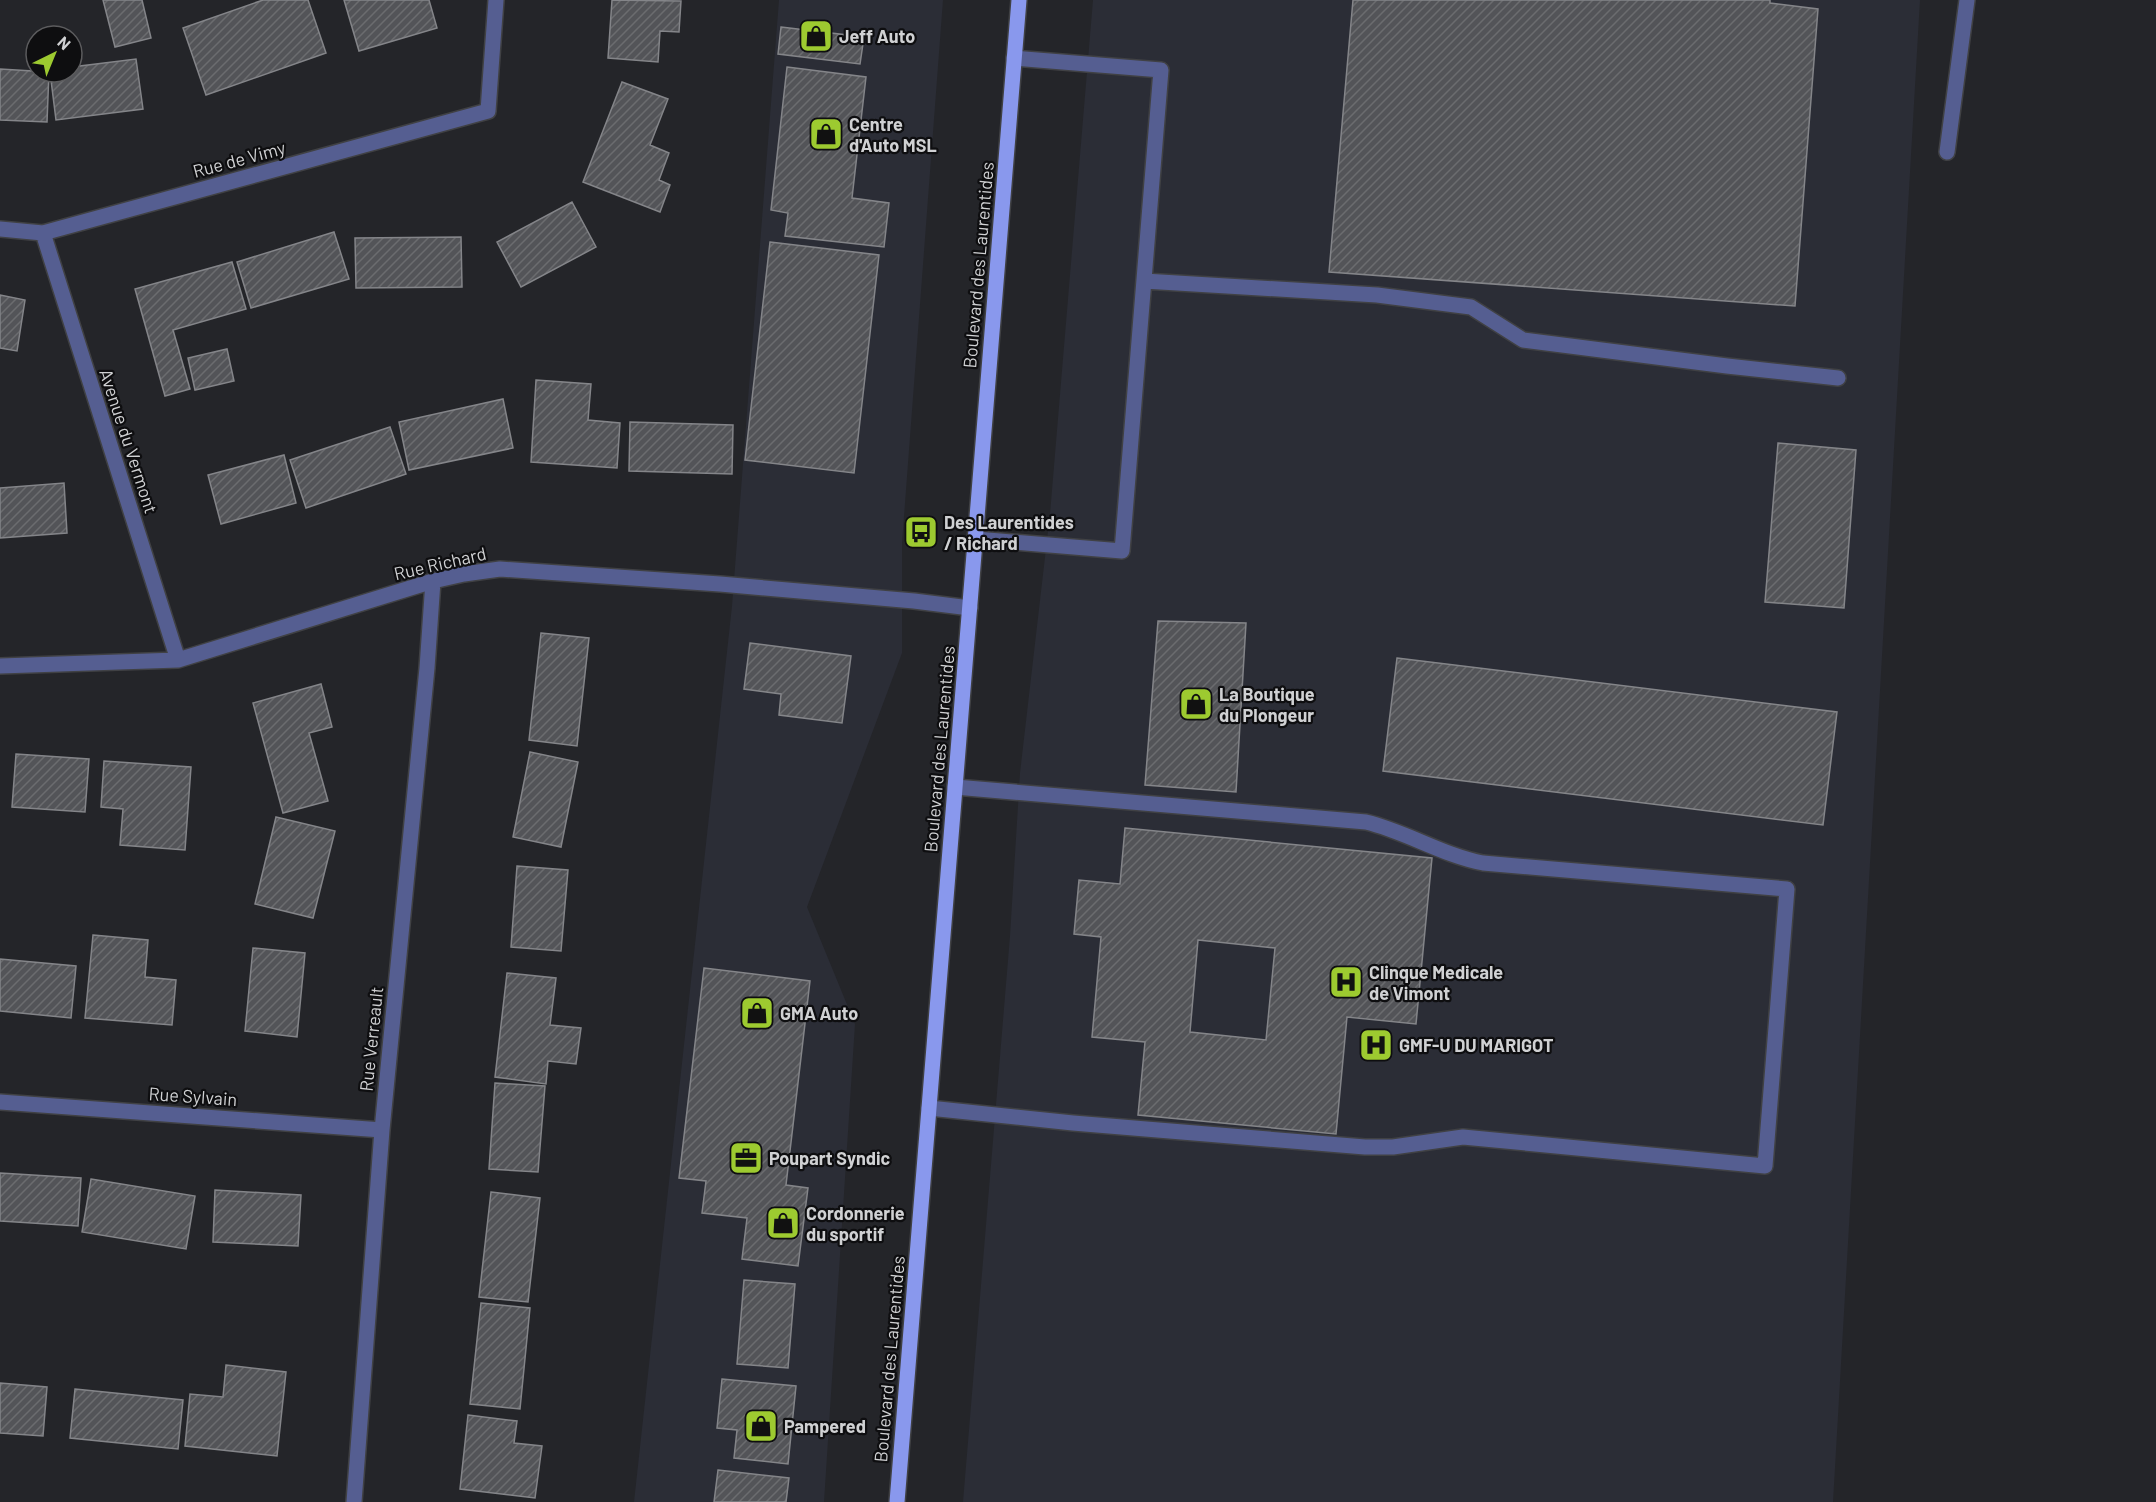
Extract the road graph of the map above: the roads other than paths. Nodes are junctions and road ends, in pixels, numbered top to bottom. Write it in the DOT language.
graph roads {
  1 [pos="496,0"];
  2 [pos="1019,0"];
  3 [pos="1967,0"];
  4 [pos="1014,58"];
  5 [pos="1947,152"];
  6 [pos="0,229"];
  7 [pos="43,233"];
  8 [pos="1144,281"];
  9 [pos="1838,378"];
  10 [pos="976,539"];
  11 [pos="433,581"];
  12 [pos="970,608"];
  13 [pos="178,660"];
  14 [pos="0,666"];
  15 [pos="956,788"];
  16 [pos="0,1102"];
  17 [pos="929,1108"];
  18 [pos="382,1130"];
  19 [pos="354,1502"];
  20 [pos="897,1502"];
  1 -- 7 [label="street, Rue de Vimy"];
  2 -- 4 [label="main road, Boulevard des Laurentides"];
  3 -- 5 [label="street"];
  4 -- 8 [label="street"];
  4 -- 10 [label="main road, Boulevard des Laurentides"];
  6 -- 7 [label="street, Rue de Vimy"];
  7 -- 13 [label="street, Avenue du Vermont"];
  8 -- 9 [label="street"];
  8 -- 10 [label="street"];
  10 -- 12 [label="main road, Boulevard des Laurentides"];
  11 -- 12 [label="street, Rue Richard"];
  11 -- 13 [label="street, Rue Richard"];
  11 -- 18 [label="street, Rue Verreault"];
  12 -- 15 [label="main road, Boulevard des Laurentides"];
  13 -- 14 [label="street, Rue Richard"];
  15 -- 17 [label="main road, Boulevard des Laurentides"];
  15 -- 17 [label="street"];
  16 -- 18 [label="street, Rue Sylvain"];
  17 -- 20 [label="main road, Boulevard des Laurentides"];
  18 -- 19 [label="street, Rue Verreault"];
}
